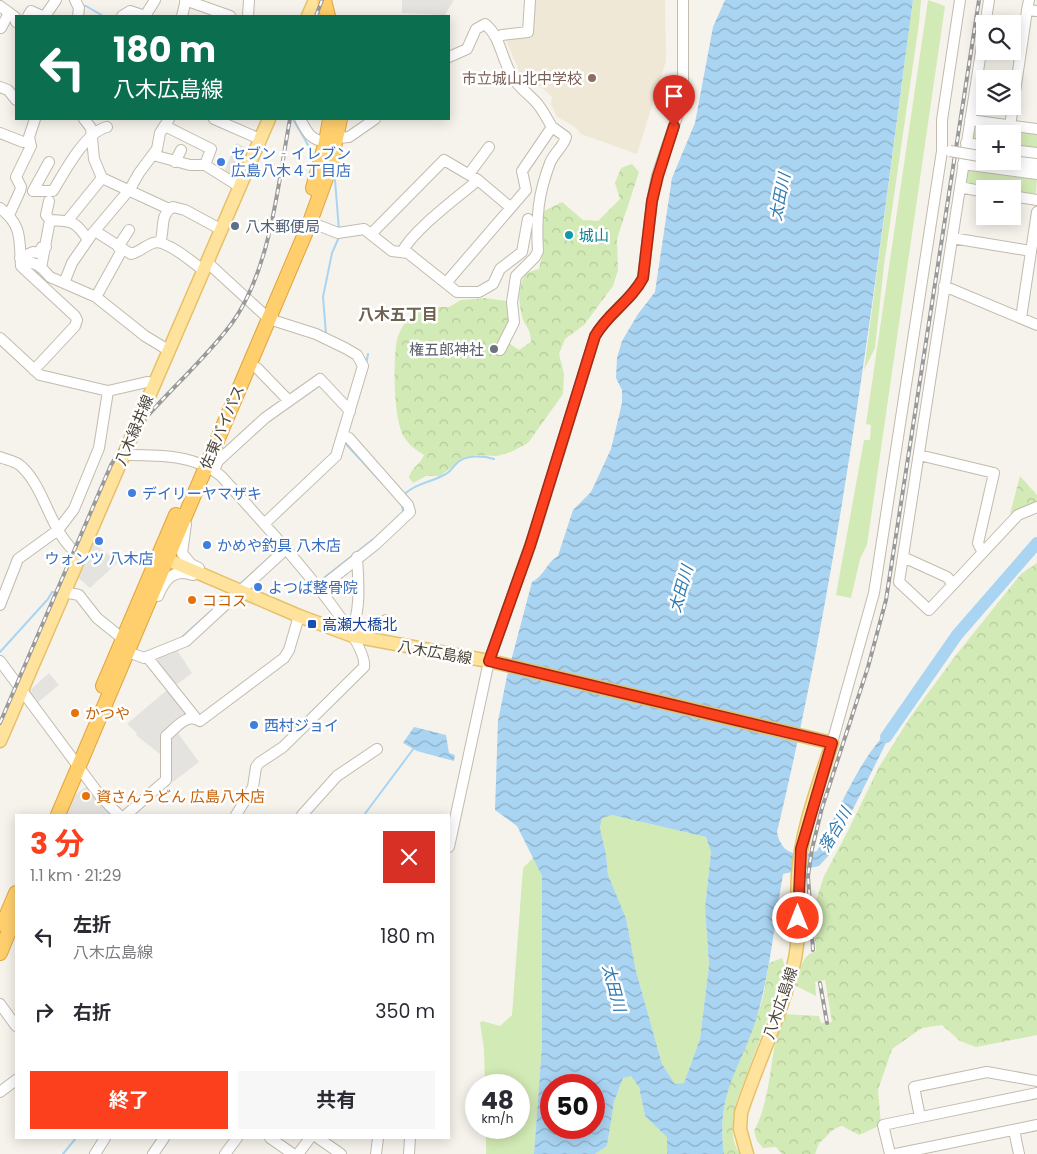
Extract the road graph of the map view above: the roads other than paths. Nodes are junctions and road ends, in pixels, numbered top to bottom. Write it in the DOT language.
graph roads {
  1 [pos="56,0"];
  2 [pos="75,0"];
  3 [pos="155,0"];
  4 [pos="186,0"];
  5 [pos="249,0"];
  6 [pos="315,0"];
  7 [pos="530,0"];
  8 [pos="683,0"];
  9 [pos="960,0"];
  10 [pos="989,0"];
  11 [pos="0,6"];
  12 [pos="1031,7"];
  13 [pos="9,12"];
  14 [pos="29,15"];
  15 [pos="41,15"];
  16 [pos="45,15"];
  17 [pos="78,15"];
  18 [pos="124,15"];
  19 [pos="142,15"];
  20 [pos="146,15"];
  21 [pos="182,15"];
  22 [pos="227,15"];
  23 [pos="248,15"];
  24 [pos="308,15"];
  25 [pos="15,17"];
  26 [pos="1,28"];
  27 [pos="497,38"];
  28 [pos="450,57"];
  29 [pos="0,87"];
  30 [pos="15,99"];
  31 [pos="35,120"];
  32 [pos="85,120"];
  33 [pos="216,120"];
  34 [pos="269,120"];
  35 [pos="301,120"];
  36 [pos="330,120"];
  37 [pos="340,120"];
  38 [pos="374,120"];
  39 [pos="970,120"];
  40 [pos="167,122"];
  41 [pos="1003,125"];
  42 [pos="1010,125"];
  43 [pos="107,127"];
  44 [pos="552,127"];
  45 [pos="1021,128"];
  46 [pos="1037,130"];
  47 [pos="0,133"];
  48 [pos="92,136"];
  49 [pos="260,139"];
  50 [pos="332,140"];
  51 [pos="30,141"];
  52 [pos="966,143"];
  53 [pos="976,145"];
  54 [pos="488,147"];
  55 [pos="181,150"];
  56 [pos="946,151"];
  57 [pos="1021,151"];
  58 [pos="1037,153"];
  59 [pos="153,156"];
  60 [pos="976,156"];
  61 [pos="1021,161"];
  62 [pos="49,162"];
  63 [pos="175,162"];
  64 [pos="963,164"];
  65 [pos="1037,164"];
  66 [pos="205,165"];
  67 [pos="1037,174"];
  68 [pos="473,177"];
  69 [pos="102,178"];
  70 [pos="240,187"];
  71 [pos="960,187"];
  72 [pos="20,189"];
  73 [pos="130,189"];
  74 [pos="976,190"];
  75 [pos="33,191"];
  76 [pos="1021,197"];
  77 [pos="1037,200"];
  78 [pos="48,201"];
  79 [pos="510,207"];
  80 [pos="0,208"];
  81 [pos="168,209"];
  82 [pos="1037,212"];
  83 [pos="9,215"];
  84 [pos="528,219"];
  85 [pos="50,220"];
  86 [pos="68,220"];
  87 [pos="310,222"];
  88 [pos="1036,229"];
  89 [pos="129,230"];
  90 [pos="222,230"];
  91 [pos="94,231"];
  92 [pos="372,233"];
  93 [pos="952,238"];
  94 [pos="88,240"];
  95 [pos="160,242"];
  96 [pos="46,247"];
  97 [pos="120,248"];
  98 [pos="1031,250"];
  99 [pos="402,252"];
  100 [pos="20,258"];
  101 [pos="206,267"];
  102 [pos="42,268"];
  103 [pos="64,283"];
  104 [pos="446,283"];
  105 [pos="944,286"];
  106 [pos="96,297"];
  107 [pos="265,315"];
  108 [pos="1021,318"];
  109 [pos="1037,325"];
  110 [pos="0,338"];
  111 [pos="168,350"];
  112 [pos="500,350"];
  113 [pos="249,364"];
  114 [pos="34,370"];
  115 [pos="154,384"];
  116 [pos="108,392"];
  117 [pos="289,400"];
  118 [pos="350,410"];
  119 [pos="342,435"];
  120 [pos="124,455"];
  121 [pos="918,455"];
  122 [pos="0,457"];
  123 [pos="205,467"];
  124 [pos="1037,507"];
  125 [pos="185,517"];
  126 [pos="264,524"];
  127 [pos="58,530"];
  128 [pos="286,548"];
  129 [pos="982,552"];
  130 [pos="80,556"];
  131 [pos="357,557"];
  132 [pos="903,557"];
  133 [pos="163,558"];
  134 [pos="211,578"];
  135 [pos="953,584"];
  136 [pos="2,589"];
  137 [pos="318,589"];
  138 [pos="239,590"];
  139 [pos="64,592"];
  140 [pos="0,604"];
  141 [pos="145,614"];
  142 [pos="299,616"];
  143 [pos="386,620"];
  144 [pos="355,635"];
  145 [pos="125,646"];
  146 [pos="148,658"];
  147 [pos="0,662"];
  148 [pos="494,662"];
  149 [pos="22,690"];
  150 [pos="195,717"];
  151 [pos="0,742"];
  152 [pos="826,742"];
  153 [pos="377,749"];
  154 [pos="76,762"];
  155 [pos="50,814"];
  156 [pos="58,814"];
  157 [pos="118,814"];
  158 [pos="127,814"];
  159 [pos="237,814"];
  160 [pos="303,814"];
  161 [pos="450,843"];
  162 [pos="15,895"];
  163 [pos="15,916"];
  164 [pos="0,932"];
  165 [pos="0,953"];
  166 [pos="0,1004"];
  167 [pos="15,1025"];
  168 [pos="15,1081"];
  169 [pos="1037,1081"];
  170 [pos="0,1092"];
  171 [pos="1037,1093"];
  172 [pos="920,1117"];
  173 [pos="1037,1125"];
  174 [pos="1014,1130"];
  175 [pos="104,1139"];
  176 [pos="163,1139"];
  177 [pos="236,1139"];
  178 [pos="272,1139"];
  179 [pos="309,1139"];
  180 [pos="319,1139"];
  181 [pos="378,1139"];
  182 [pos="410,1139"];
  183 [pos="95,1154"];
  184 [pos="152,1154"];
  185 [pos="225,1154"];
  186 [pos="294,1154"];
  187 [pos="298,1154"];
  188 [pos="341,1154"];
  189 [pos="376,1154"];
  190 [pos="409,1154"];
  191 [pos="747,1154"];
  192 [pos="890,1154"];
  193 [pos="896,1154"];
  194 [pos="1018,1154"];
  1 -- 16 [label="street"];
  2 -- 17 [label="street"];
  3 -- 20 [label="street"];
  4 -- 21 [label="street"];
  4 -- 22 [label="street"];
  5 -- 23 [label="street"];
  6 -- 24 [label="main road"];
  7 -- 27 [label="street"];
  8 -- 148 [label="street"];
  9 -- 56 [label="street"];
  10 -- 39 [label="street"];
  11 -- 13 [label="street"];
  12 -- 42 [label="street"];
  13 -- 25 [label="street"];
  13 -- 26 [label="street"];
  14 -- 15 [label="street"];
  18 -- 19 [label="street"];
  27 -- 28 [label="street"];
  27 -- 44 [label="street"];
  29 -- 30 [label="street"];
  31 -- 51 [label="street"];
  32 -- 48 [label="street"];
  33 -- 49 [label="street"];
  34 -- 49 [label="main road, 八木緑井線"];
  35 -- 50 [label="street"];
  36 -- 50 [label="highway, 佐東バイパス"];
  37 -- 50 [label="highway, 佐東バイパス"];
  38 -- 50 [label="street"];
  39 -- 41 [label="street"];
  39 -- 52 [label="street"];
  40 -- 59 [label="street"];
  40 -- 66 [label="street"];
  43 -- 48 [label="street"];
  44 -- 79 [label="street"];
  44 -- 112 [label="street"];
  45 -- 46 [label="street"];
  47 -- 51 [label="street"];
  48 -- 69 [label="street"];
  48 -- 75 [label="street"];
  49 -- 70 [label="main road, 八木緑井線"];
  50 -- 87 [label="highway, 佐東バイパス"];
  50 -- 107 [label="highway, 佐東バイパス"];
  51 -- 72 [label="street"];
  52 -- 53 [label="street"];
  52 -- 64 [label="street"];
  54 -- 68 [label="street"];
  55 -- 63 [label="street"];
  56 -- 60 [label="street, bridge"];
  56 -- 152 [label="street"];
  57 -- 58 [label="street"];
  59 -- 63 [label="street"];
  59 -- 73 [label="street"];
  61 -- 65 [label="street"];
  62 -- 75 [label="street"];
  63 -- 66 [label="street"];
  64 -- 67 [label="street"];
  64 -- 71 [label="street"];
  66 -- 70 [label="street"];
  68 -- 79 [label="street"];
  68 -- 92 [label="street"];
  68 -- 99 [label="street"];
  69 -- 73 [label="street"];
  69 -- 86 [label="street"];
  70 -- 90 [label="main road, 八木緑井線"];
  71 -- 74 [label="street"];
  71 -- 93 [label="street"];
  72 -- 75 [label="street"];
  72 -- 83 [label="street"];
  73 -- 81 [label="street"];
  73 -- 91 [label="street"];
  76 -- 77 [label="street"];
  78 -- 85 [label="street"];
  79 -- 104 [label="street"];
  80 -- 83 [label="street"];
  81 -- 90 [label="street"];
  81 -- 95 [label="street"];
  82 -- 88 [label="street"];
  83 -- 100 [label="street"];
  84 -- 104 [label="street"];
  85 -- 86 [label="street"];
  85 -- 96 [label="street"];
  86 -- 94 [label="street"];
  87 -- 92 [label="street"];
  87 -- 107 [label="highway, 佐東バイパス"];
  88 -- 98 [label="street"];
  89 -- 97 [label="street"];
  90 -- 101 [label="main road, 八木緑井線"];
  91 -- 94 [label="street"];
  91 -- 97 [label="street"];
  92 -- 99 [label="street"];
  93 -- 98 [label="street"];
  93 -- 105 [label="street"];
  94 -- 103 [label="street"];
  95 -- 97 [label="street"];
  95 -- 101 [label="street"];
  96 -- 100 [label="street"];
  96 -- 102 [label="street"];
  97 -- 106 [label="street"];
  98 -- 108 [label="street"];
  99 -- 104 [label="street"];
  100 -- 102 [label="street"];
  100 -- 114 [label="street"];
  101 -- 107 [label="street"];
  101 -- 111 [label="main road, 八木緑井線"];
  102 -- 103 [label="street"];
  103 -- 106 [label="street"];
  105 -- 108 [label="street"];
  105 -- 121 [label="street"];
  106 -- 111 [label="street"];
  107 -- 113 [label="highway, 佐東バイパス"];
  107 -- 118 [label="street"];
  107 -- 123 [label="highway, 佐東バイパス"];
  108 -- 109 [label="street"];
  110 -- 114 [label="street"];
  111 -- 115 [label="main road, 八木緑井線"];
  113 -- 117 [label="street"];
  113 -- 123 [label="highway, 佐東バイパス"];
  114 -- 116 [label="street"];
  115 -- 116 [label="street"];
  115 -- 120 [label="main road, 八木緑井線"];
  116 -- 127 [label="street"];
  117 -- 118 [label="street"];
  117 -- 123 [label="street"];
  118 -- 119 [label="street"];
  119 -- 126 [label="street"];
  119 -- 131 [label="street"];
  120 -- 123 [label="street"];
  120 -- 130 [label="main road, 八木緑井線"];
  121 -- 129 [label="street"];
  121 -- 132 [label="street"];
  122 -- 127 [label="street"];
  123 -- 125 [label="highway, 佐東バイパス"];
  123 -- 126 [label="street"];
  123 -- 133 [label="highway, 佐東バイパス"];
  124 -- 129 [label="street"];
  125 -- 133 [label="highway, 佐東バイパス"];
  125 -- 134 [label="street"];
  126 -- 128 [label="street"];
  127 -- 130 [label="street"];
  127 -- 136 [label="street"];
  128 -- 137 [label="street"];
  128 -- 138 [label="street"];
  129 -- 135 [label="street"];
  130 -- 139 [label="main road, 八木緑井線"];
  131 -- 137 [label="street"];
  131 -- 144 [label="street"];
  132 -- 135 [label="street"];
  132 -- 135 [label="street"];
  133 -- 134 [label="main road, 八木広島線"];
  133 -- 141 [label="highway, 佐東バイパス"];
  133 -- 145 [label="highway, 佐東バイパス"];
  134 -- 138 [label="main road, 八木広島線"];
  134 -- 141 [label="street"];
  136 -- 140 [label="street"];
  137 -- 144 [label="street"];
  138 -- 142 [label="main road, 八木広島線"];
  138 -- 146 [label="street"];
  139 -- 145 [label="street"];
  139 -- 149 [label="main road, 八木緑井線"];
  141 -- 145 [label="highway, 佐東バイパス"];
  142 -- 144 [label="main road, 八木広島線"];
  142 -- 150 [label="street"];
  143 -- 144 [label="street"];
  144 -- 148 [label="main road, 八木広島線"];
  144 -- 159 [label="street"];
  145 -- 146 [label="street"];
  145 -- 154 [label="highway, 佐東バイパス"];
  146 -- 150 [label="street"];
  147 -- 149 [label="street"];
  148 -- 152 [label="main road, 八木広島線"];
  148 -- 161 [label="street"];
  149 -- 151 [label="main road, 八木緑井線"];
  149 -- 154 [label="street"];
  150 -- 158 [label="street"];
  152 -- 191 [label="main road, 八木広島線"];
  153 -- 160 [label="street"];
  154 -- 155 [label="highway, 佐東バイパス"];
  154 -- 156 [label="highway, 佐東バイパス"];
  154 -- 157 [label="street"];
  162 -- 164 [label="highway"];
  163 -- 165 [label="highway"];
  166 -- 167 [label="street"];
  168 -- 170 [label="street"];
  169 -- 172 [label="street"];
  171 -- 172 [label="street"];
  172 -- 192 [label="street"];
  173 -- 174 [label="street"];
  174 -- 193 [label="street"];
  174 -- 194 [label="street"];
  175 -- 183 [label="street"];
  176 -- 184 [label="street"];
  177 -- 185 [label="street"];
  178 -- 186 [label="street"];
  179 -- 187 [label="street"];
  180 -- 188 [label="street"];
  181 -- 189 [label="street"];
  182 -- 190 [label="street"];
}
